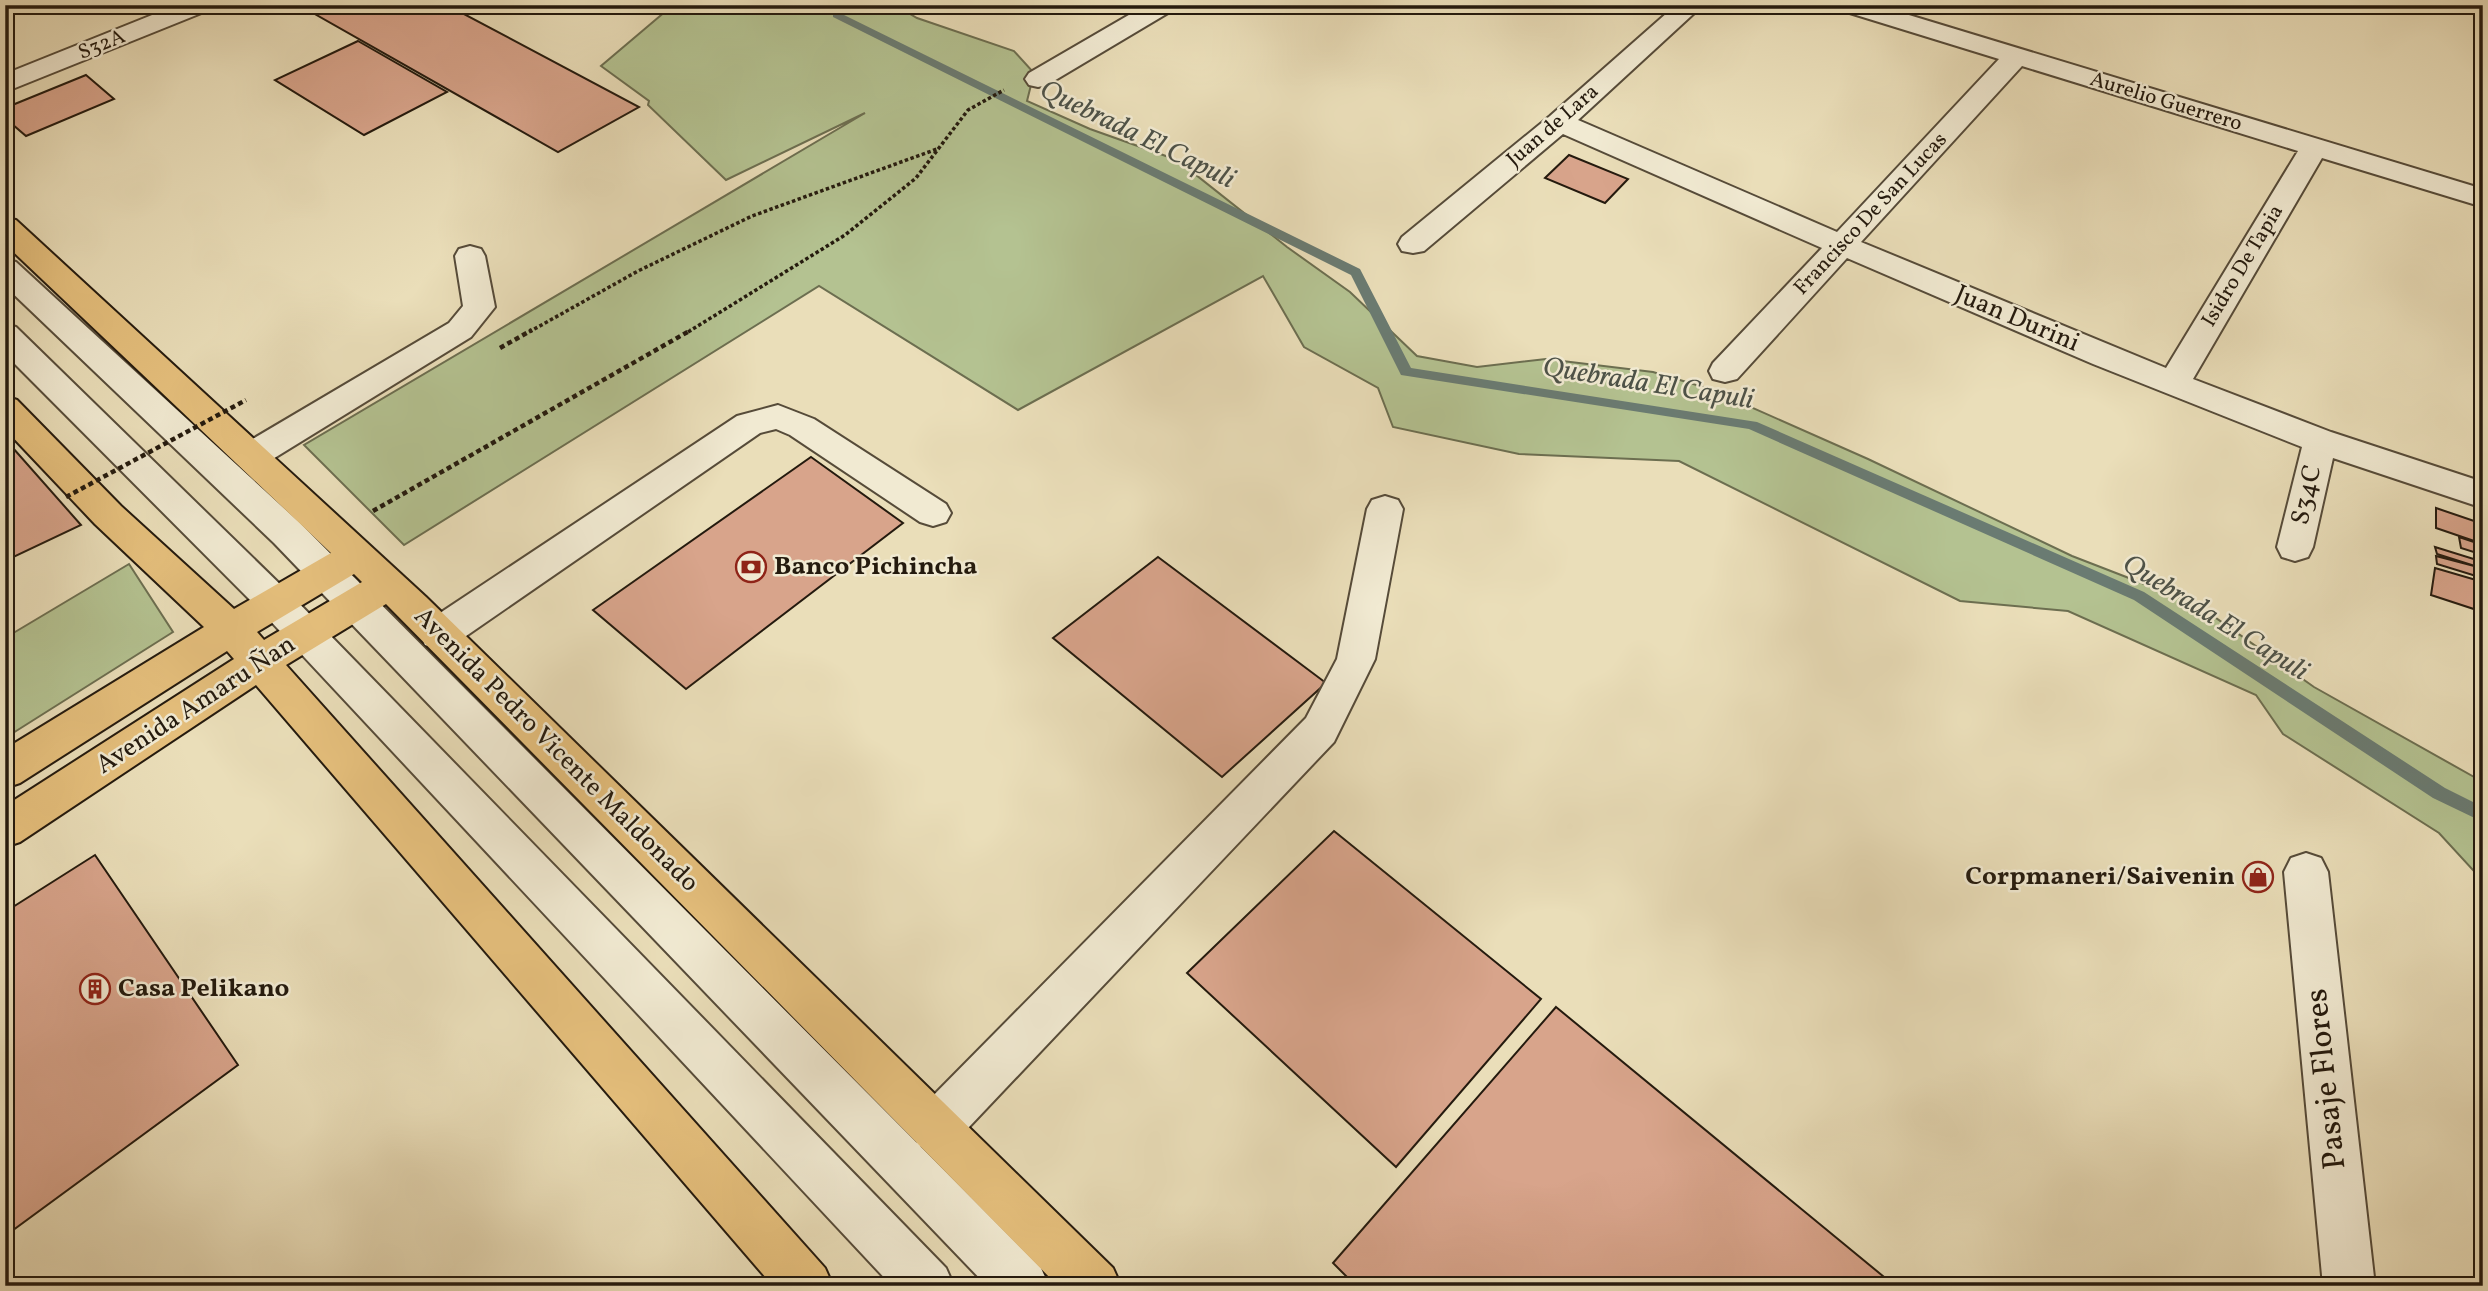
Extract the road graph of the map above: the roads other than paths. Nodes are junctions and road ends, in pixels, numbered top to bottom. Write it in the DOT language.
graph roads {
  1 [pos="200,5"];
  2 [pos="1164,5"];
  3 [pos="1691,5"];
  4 [pos="1849,5"];
  5 [pos="2017,57"];
  6 [pos="1038,79"];
  7 [pos="5,84"];
  8 [pos="1560,122"];
  9 [pos="2314,148"];
  10 [pos="2483,198"];
  11 [pos="5,228"];
  12 [pos="1413,244"];
  13 [pos="1842,246"];
  14 [pos="470,256"];
  15 [pos="5,269"];
  16 [pos="5,335"];
  17 [pos="1725,371"];
  18 [pos="2173,384"];
  19 [pos="5,408"];
  20 [pos="2319,442"];
  21 [pos="251,456"];
  22 [pos="2483,495"];
  23 [pos="1385,509"];
  24 [pos="933,513"];
  25 [pos="2295,547"];
  26 [pos="352,570"];
  27 [pos="276,603"];
  28 [pos="231,629"];
  29 [pos="306,634"];
  30 [pos="439,634"];
  31 [pos="260,662"];
  32 [pos="5,771"];
  33 [pos="5,829"];
  34 [pos="2306,872"];
  35 [pos="935,1128"];
  36 [pos="807,1286"];
  37 [pos="929,1286"];
  38 [pos="1023,1286"];
  39 [pos="1094,1286"];
  40 [pos="2349,1286"];
  1 -- 7 [label="street, S32A"];
  2 -- 6 [label="street"];
  3 -- 8 [label="street, Juan de Lara"];
  4 -- 5 [label="street, Aurelio Guerrero"];
  5 -- 9 [label="street, Aurelio Guerrero"];
  5 -- 13 [label="street, Francisco De San Lucas"];
  8 -- 12 [label="street, Juan de Lara"];
  8 -- 13 [label="street, Juan Durini"];
  9 -- 10 [label="street, Aurelio Guerrero"];
  9 -- 18 [label="street, Isidro De Tapia"];
  11 -- 21 [label="main road, Avenida Pedro Vicente Maldonado"];
  13 -- 17 [label="street, Francisco De San Lucas"];
  13 -- 18 [label="street, Juan Durini"];
  14 -- 21 [label="street"];
  15 -- 26 [label="street"];
  16 -- 27 [label="street"];
  18 -- 20 [label="street, Juan Durini"];
  19 -- 28 [label="main road"];
  20 -- 22 [label="street, Juan Durini"];
  20 -- 25 [label="street, S34C"];
  21 -- 26 [label="main road, Avenida Pedro Vicente Maldonado"];
  23 -- 35 [label="street"];
  24 -- 30 [label="street"];
  26 -- 27 [label="main road, Avenida Amaru Ñan"];
  26 -- 29 [label="main road, Avenida Amaru Ñan"];
  26 -- 30 [label="main road, Avenida Pedro Vicente Maldonado"];
  26 -- 38 [label="street"];
  27 -- 28 [label="main road, Avenida Amaru Ñan"];
  27 -- 29 [label="street"];
  28 -- 31 [label="main road"];
  28 -- 32 [label="main road, Avenida Amaru Ñan"];
  29 -- 31 [label="main road, Avenida Amaru Ñan"];
  29 -- 37 [label="street"];
  30 -- 35 [label="main road, Avenida Pedro Vicente Maldonado"];
  31 -- 33 [label="main road, Avenida Amaru Ñan"];
  31 -- 36 [label="main road"];
  34 -- 40 [label="street, Pasaje Flores"];
  35 -- 39 [label="main road, Avenida Pedro Vicente Maldonado"];
}
